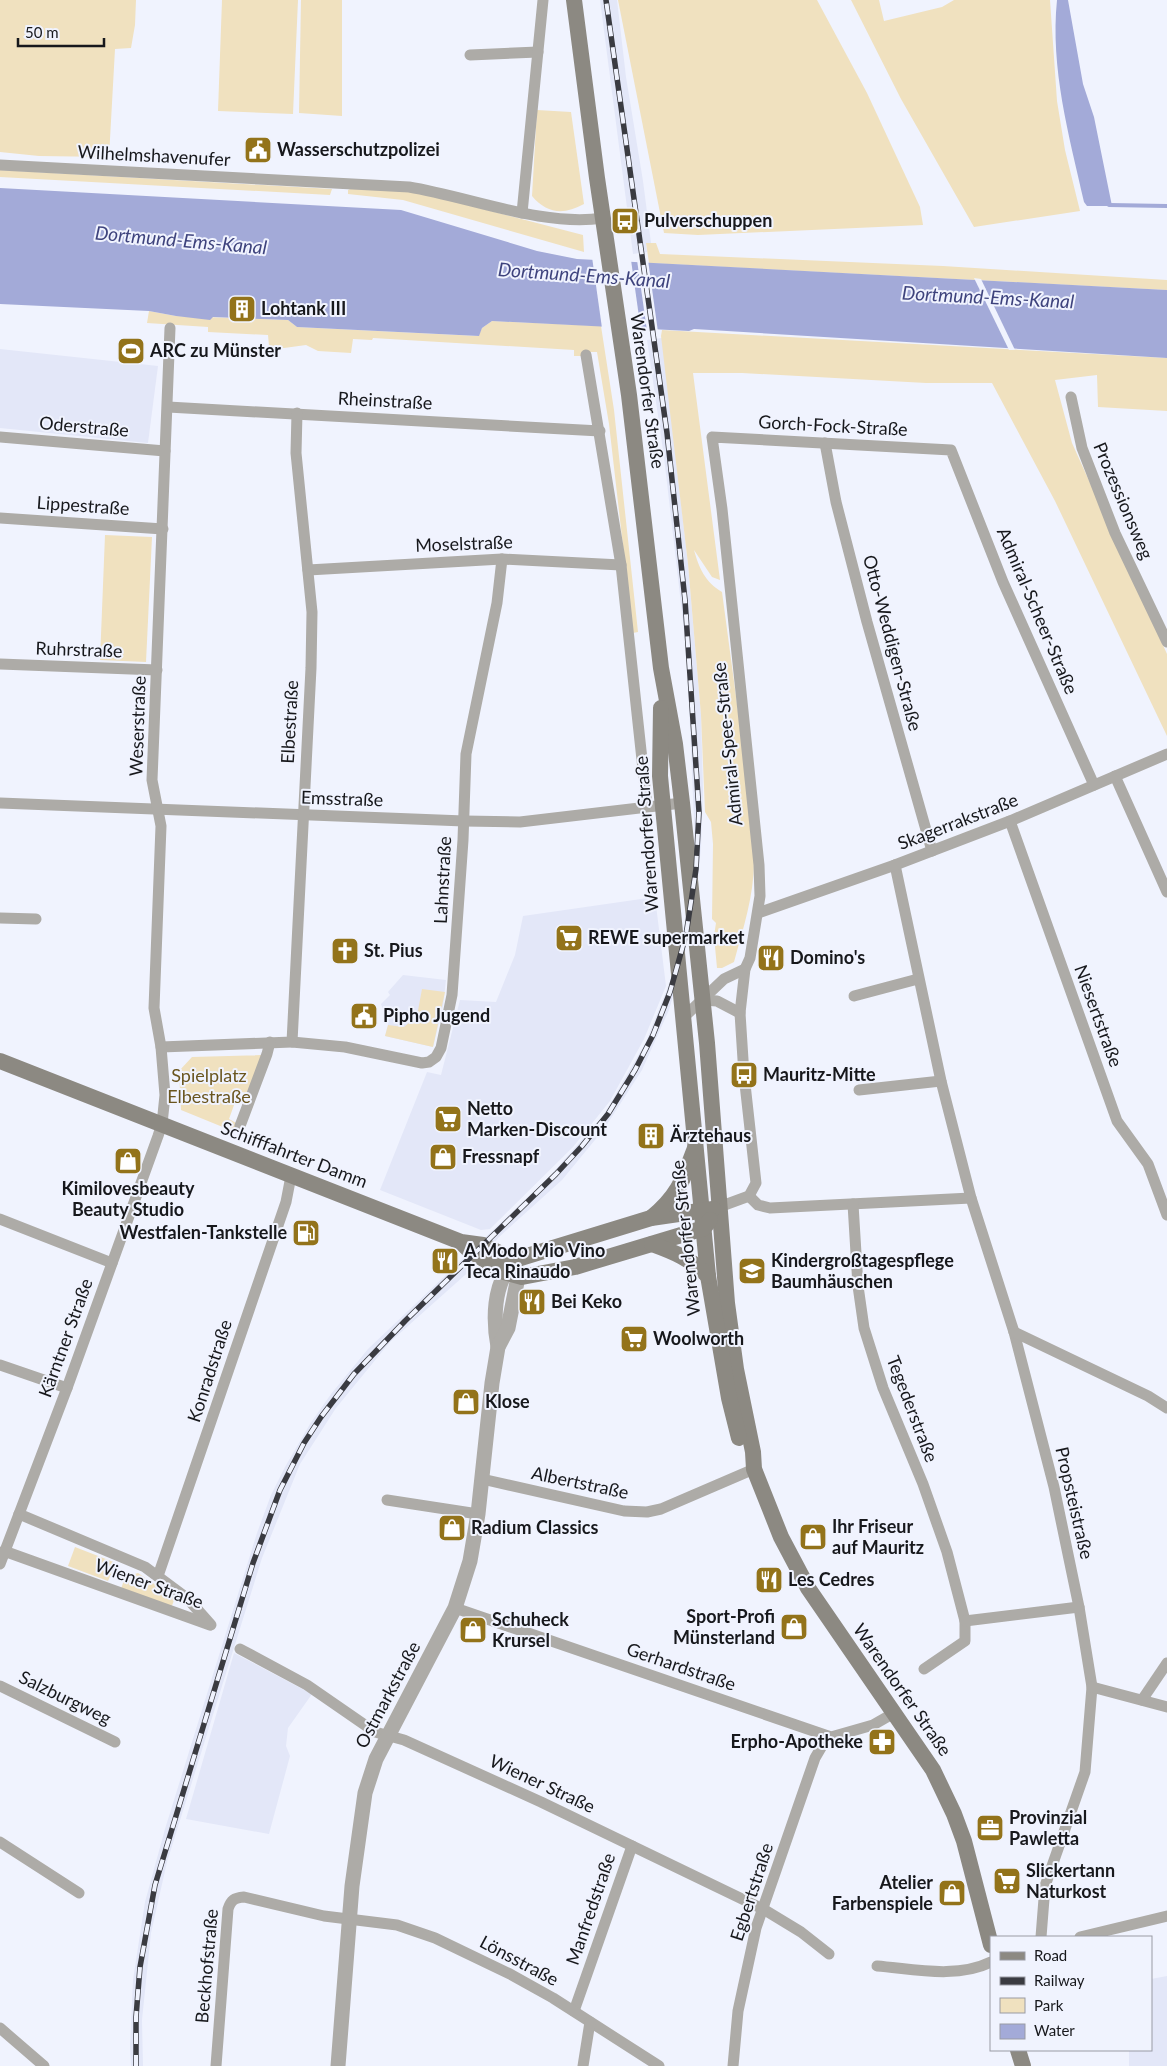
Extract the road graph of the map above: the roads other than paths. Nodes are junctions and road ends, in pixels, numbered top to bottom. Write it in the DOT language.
graph roads {
  1 [pos="542,0"];
  2 [pos="574,0"];
  3 [pos="538,52"];
  4 [pos="470,56"];
  5 [pos="0,165"];
  6 [pos="522,213"];
  7 [pos="603,218"];
  8 [pos="170,328"];
  9 [pos="586,355"];
  10 [pos="1071,397"];
  11 [pos="168,407"];
  12 [pos="296,413"];
  13 [pos="600,431"];
  14 [pos="0,437"];
  15 [pos="712,437"];
  16 [pos="825,443"];
  17 [pos="951,450"];
  18 [pos="166,451"];
  19 [pos="0,518"];
  20 [pos="163,528"];
  21 [pos="502,559"];
  22 [pos="621,565"];
  23 [pos="308,570"];
  24 [pos="1167,642"];
  25 [pos="0,664"];
  26 [pos="661,668"];
  27 [pos="157,670"];
  28 [pos="1167,754"];
  29 [pos="1115,776"];
  30 [pos="1094,785"];
  31 [pos="0,803"];
  32 [pos="682,803"];
  33 [pos="655,806"];
  34 [pos="158,809"];
  35 [pos="302,815"];
  36 [pos="464,821"];
  37 [pos="1010,821"];
  38 [pos="932,851"];
  39 [pos="895,864"];
  40 [pos="1167,892"];
  41 [pos="758,913"];
  42 [pos="0,918"];
  43 [pos="36,919"];
  44 [pos="745,969"];
  45 [pos="918,979"];
  46 [pos="854,996"];
  47 [pos="702,1000"];
  48 [pos="740,1013"];
  49 [pos="684,1018"];
  50 [pos="270,1042"];
  51 [pos="292,1042"];
  52 [pos="161,1047"];
  53 [pos="0,1061"];
  54 [pos="941,1081"];
  55 [pos="859,1090"];
  56 [pos="162,1124"];
  57 [pos="240,1126"];
  58 [pos="696,1146"];
  59 [pos="291,1176"];
  60 [pos="749,1196"];
  61 [pos="971,1198"];
  62 [pos="853,1204"];
  63 [pos="719,1207"];
  64 [pos="702,1211"];
  65 [pos="1167,1215"];
  66 [pos="651,1218"];
  67 [pos="0,1219"];
  68 [pos="704,1228"];
  69 [pos="652,1244"];
  70 [pos="112,1263"];
  71 [pos="512,1270"];
  72 [pos="708,1276"];
  73 [pos="1014,1332"];
  74 [pos="0,1365"];
  75 [pos="66,1388"];
  76 [pos="1167,1408"];
  77 [pos="754,1469"];
  78 [pos="482,1479"];
  79 [pos="387,1500"];
  80 [pos="19,1514"];
  81 [pos="478,1514"];
  82 [pos="4,1551"];
  83 [pos="0,1564"];
  84 [pos="158,1576"];
  85 [pos="1079,1607"];
  86 [pos="455,1608"];
  87 [pos="965,1621"];
  88 [pos="240,1649"];
  89 [pos="1167,1663"];
  90 [pos="924,1670"];
  91 [pos="0,1686"];
  92 [pos="1092,1688"];
  93 [pos="1142,1700"];
  94 [pos="1167,1707"];
  95 [pos="894,1713"];
  96 [pos="387,1736"];
  97 [pos="831,1737"];
  98 [pos="115,1742"];
  99 [pos="0,1842"];
  100 [pos="632,1846"];
  101 [pos="79,1893"];
  102 [pos="762,1909"];
  103 [pos="1167,1916"];
  104 [pos="349,1919"];
  105 [pos="1041,1936"];
  106 [pos="1084,1936"];
  107 [pos="990,1941"];
  108 [pos="829,1954"];
  109 [pos="990,1962"];
  110 [pos="877,1966"];
  111 [pos="574,2011"];
  112 [pos="590,2022"];
  113 [pos="0,2028"];
  114 [pos="1018,2051"];
  115 [pos="44,2066"];
  116 [pos="216,2066"];
  117 [pos="338,2066"];
  118 [pos="583,2066"];
  119 [pos="659,2066"];
  120 [pos="733,2066"];
  121 [pos="1022,2066"];
  1 -- 3 [label="street"];
  2 -- 7 [label="main road, Warendorfer Straße"];
  3 -- 4 [label="street"];
  3 -- 6 [label="street"];
  5 -- 6 [label="street, Wilhelmshavenufer"];
  6 -- 7 [label="street, Wilhelmshavenufer"];
  7 -- 26 [label="main road, Warendorfer Straße"];
  8 -- 11 [label="street, Weserstraße"];
  9 -- 13 [label="street, Warendorfer Straße"];
  10 -- 24 [label="street, Prozessionsweg"];
  11 -- 12 [label="street, Rheinstraße"];
  11 -- 18 [label="street, Weserstraße"];
  12 -- 13 [label="street, Rheinstraße"];
  12 -- 23 [label="street, Elbestraße"];
  13 -- 22 [label="street, Warendorfer Straße"];
  14 -- 18 [label="street, Oderstraße"];
  15 -- 16 [label="street, Gorch-Fock-Straße"];
  15 -- 41 [label="street, Admiral-Spee-Straße"];
  16 -- 17 [label="street, Gorch-Fock-Straße"];
  16 -- 38 [label="street, Otto-Weddigen-Straße"];
  17 -- 30 [label="street, Admiral-Scheer-Straße"];
  18 -- 20 [label="street, Weserstraße"];
  19 -- 20 [label="street, Lippestraße"];
  20 -- 27 [label="street, Weserstraße"];
  21 -- 22 [label="street, Moselstraße"];
  21 -- 23 [label="street, Moselstraße"];
  21 -- 36 [label="street, Lahnstraße"];
  22 -- 33 [label="street, Warendorfer Straße"];
  23 -- 35 [label="street, Elbestraße"];
  25 -- 27 [label="street, Ruhrstraße"];
  26 -- 32 [label="main road, Warendorfer Straße"];
  26 -- 33 [label="main road, Warendorfer Straße"];
  27 -- 34 [label="street, Weserstraße"];
  28 -- 29 [label="street, Skagerrakstraße"];
  29 -- 30 [label="street, Skagerrakstraße"];
  29 -- 40 [label="street"];
  30 -- 37 [label="street, Skagerrakstraße"];
  31 -- 34 [label="street, Emsstraße"];
  32 -- 33 [label="street, Emsstraße"];
  32 -- 47 [label="main road, Warendorfer Straße"];
  33 -- 36 [label="street, Emsstraße"];
  33 -- 49 [label="main road, Warendorfer Straße"];
  34 -- 35 [label="street, Emsstraße"];
  34 -- 52 [label="street, Weserstraße"];
  35 -- 36 [label="street, Emsstraße"];
  35 -- 51 [label="street, Elbestraße"];
  36 -- 51 [label="street, Lahnstraße"];
  37 -- 38 [label="street, Skagerrakstraße"];
  37 -- 65 [label="street, Niesertstraße"];
  38 -- 39 [label="street, Skagerrakstraße"];
  39 -- 41 [label="street, Skagerrakstraße"];
  39 -- 45 [label="street, Propsteistraße"];
  41 -- 44 [label="street, Admiral-Spee-Straße"];
  42 -- 43 [label="street"];
  44 -- 47 [label="street"];
  44 -- 48 [label="street"];
  45 -- 46 [label="street"];
  45 -- 54 [label="street, Propsteistraße"];
  47 -- 48 [label="street"];
  47 -- 49 [label="street"];
  47 -- 63 [label="main road, Warendorfer Straße"];
  48 -- 60 [label="street"];
  49 -- 58 [label="main road, Warendorfer Straße"];
  50 -- 51 [label="street"];
  50 -- 52 [label="street"];
  50 -- 57 [label="street"];
  52 -- 56 [label="street, Weserstraße"];
  53 -- 56 [label="main road, Schifffahrter Damm"];
  54 -- 55 [label="street"];
  54 -- 61 [label="street, Propsteistraße"];
  56 -- 59 [label="main road, Schifffahrter Damm"];
  56 -- 70 [label="street, Kärntner Straße"];
  58 -- 64 [label="main road, Warendorfer Straße"];
  58 -- 66 [label="main road"];
  59 -- 71 [label="main road, Schifffahrter Damm"];
  59 -- 84 [label="street, Konradstraße"];
  60 -- 62 [label="street"];
  60 -- 63 [label="street, Warendorfer Straße"];
  61 -- 62 [label="street"];
  61 -- 73 [label="street, Propsteistraße"];
  62 -- 87 [label="street, Tegederstraße"];
  63 -- 64 [label="main road"];
  63 -- 68 [label="main road"];
  63 -- 77 [label="main road, Warendorfer Straße"];
  64 -- 66 [label="main road"];
  64 -- 68 [label="main road, Warendorfer Straße"];
  66 -- 71 [label="main road"];
  67 -- 70 [label="street"];
  68 -- 69 [label="main road"];
  68 -- 72 [label="main road, Warendorfer Straße"];
  69 -- 71 [label="main road"];
  69 -- 72 [label="main road"];
  70 -- 75 [label="street, Kärntner Straße"];
  71 -- 78 [label="street, Ostmarkstraße"];
  72 -- 77 [label="main road, Warendorfer Straße"];
  73 -- 76 [label="street"];
  73 -- 85 [label="street, Propsteistraße"];
  74 -- 75 [label="street"];
  75 -- 80 [label="street, Kärntner Straße"];
  77 -- 78 [label="street, Albertstraße"];
  77 -- 95 [label="main road, Warendorfer Straße"];
  78 -- 81 [label="street, Ostmarkstraße"];
  79 -- 81 [label="street"];
  80 -- 82 [label="street, Kärntner Straße"];
  80 -- 84 [label="street, Wiener Straße"];
  81 -- 86 [label="street, Ostmarkstraße"];
  82 -- 83 [label="street, Kärntner Straße"];
  82 -- 84 [label="street, Wiener Straße"];
  85 -- 87 [label="street"];
  85 -- 92 [label="street, Propsteistraße"];
  86 -- 96 [label="street, Ostmarkstraße"];
  86 -- 97 [label="street, Gerhardstraße"];
  87 -- 90 [label="street"];
  88 -- 96 [label="street, Wiener Straße"];
  89 -- 93 [label="street"];
  91 -- 98 [label="street, Salzburgweg"];
  92 -- 93 [label="street"];
  92 -- 105 [label="street, Propsteistraße"];
  93 -- 94 [label="street"];
  95 -- 97 [label="street"];
  95 -- 107 [label="main road, Warendorfer Straße"];
  96 -- 100 [label="street, Wiener Straße"];
  96 -- 104 [label="street, Ostmarkstraße"];
  97 -- 102 [label="street, Egbertstraße"];
  99 -- 101 [label="street"];
  100 -- 102 [label="street, Wiener Straße"];
  100 -- 111 [label="street, Manfredstraße"];
  102 -- 108 [label="street, Wiener Straße"];
  102 -- 120 [label="street, Egbertstraße"];
  103 -- 106 [label="street"];
  104 -- 111 [label="street, Lönsstraße"];
  104 -- 116 [label="street, Beckhofstraße"];
  104 -- 117 [label="street, Ostmarkstraße"];
  109 -- 110 [label="street"];
  111 -- 112 [label="street, Lönsstraße"];
  112 -- 118 [label="street"];
  112 -- 119 [label="street, Lönsstraße"];
  113 -- 115 [label="street"];
  114 -- 121 [label="main road"];
}
